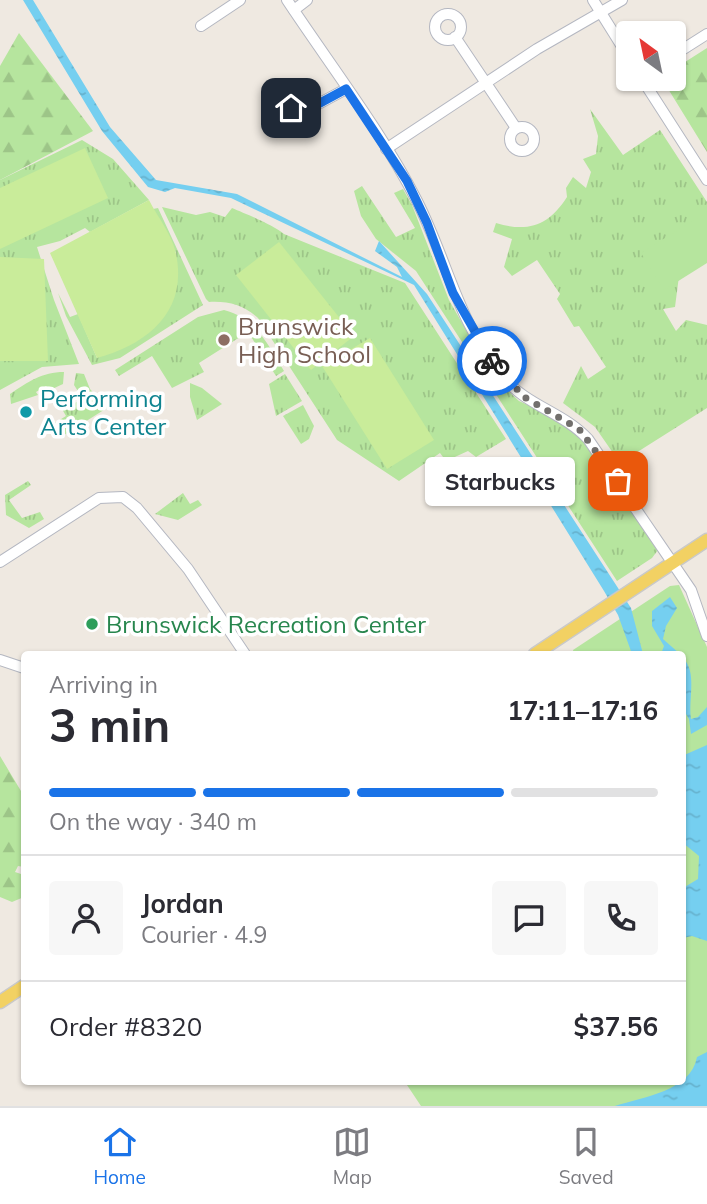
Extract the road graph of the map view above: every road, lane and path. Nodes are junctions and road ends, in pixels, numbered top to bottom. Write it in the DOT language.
graph roads {
  1 [pos="240,0"];
  2 [pos="287,0"];
  3 [pos="307,0"];
  4 [pos="593,0"];
  5 [pos="622,0"];
  6 [pos="294,10"];
  7 [pos="601,13"];
  8 [pos="201,26"];
  9 [pos="707,34"];
  10 [pos="456,37"];
  11 [pos="616,37"];
  12 [pos="686,47"];
  13 [pos="486,83"];
  14 [pos="346,89"];
  15 [pos="650,91"];
  16 [pos="309,109"];
  17 [pos="516,128"];
  18 [pos="386,149"];
  19 [pos="707,180"];
  20 [pos="707,540"];
  21 [pos="0,562"];
  22 [pos="673,563"];
  23 [pos="707,636"];
  24 [pos="243,651"];
  25 [pos="540,651"];
  26 [pos="0,660"];
  27 [pos="21,667"];
  28 [pos="21,988"];
  29 [pos="0,1002"];
  1 -- 8 [label="street"];
  2 -- 6 [label="street"];
  3 -- 6 [label="street"];
  4 -- 7 [label="street"];
  5 -- 7 [label="street"];
  6 -- 14 [label="street"];
  7 -- 11 [label="street"];
  7 -- 13 [label="street"];
  9 -- 12 [label="street"];
  10 -- 13 [label="street"];
  13 -- 17 [label="street"];
  13 -- 18 [label="street"];
  14 -- 16 [label="street"];
  14 -- 18 [label="street"];
  15 -- 19 [label="street"];
  18 -- 22 [label="street"];
  20 -- 22 [label="main road"];
  21 -- 24 [label="street"];
  22 -- 23 [label="street"];
  22 -- 25 [label="main road"];
  26 -- 27 [label="street"];
  28 -- 29 [label="main road"];
}
